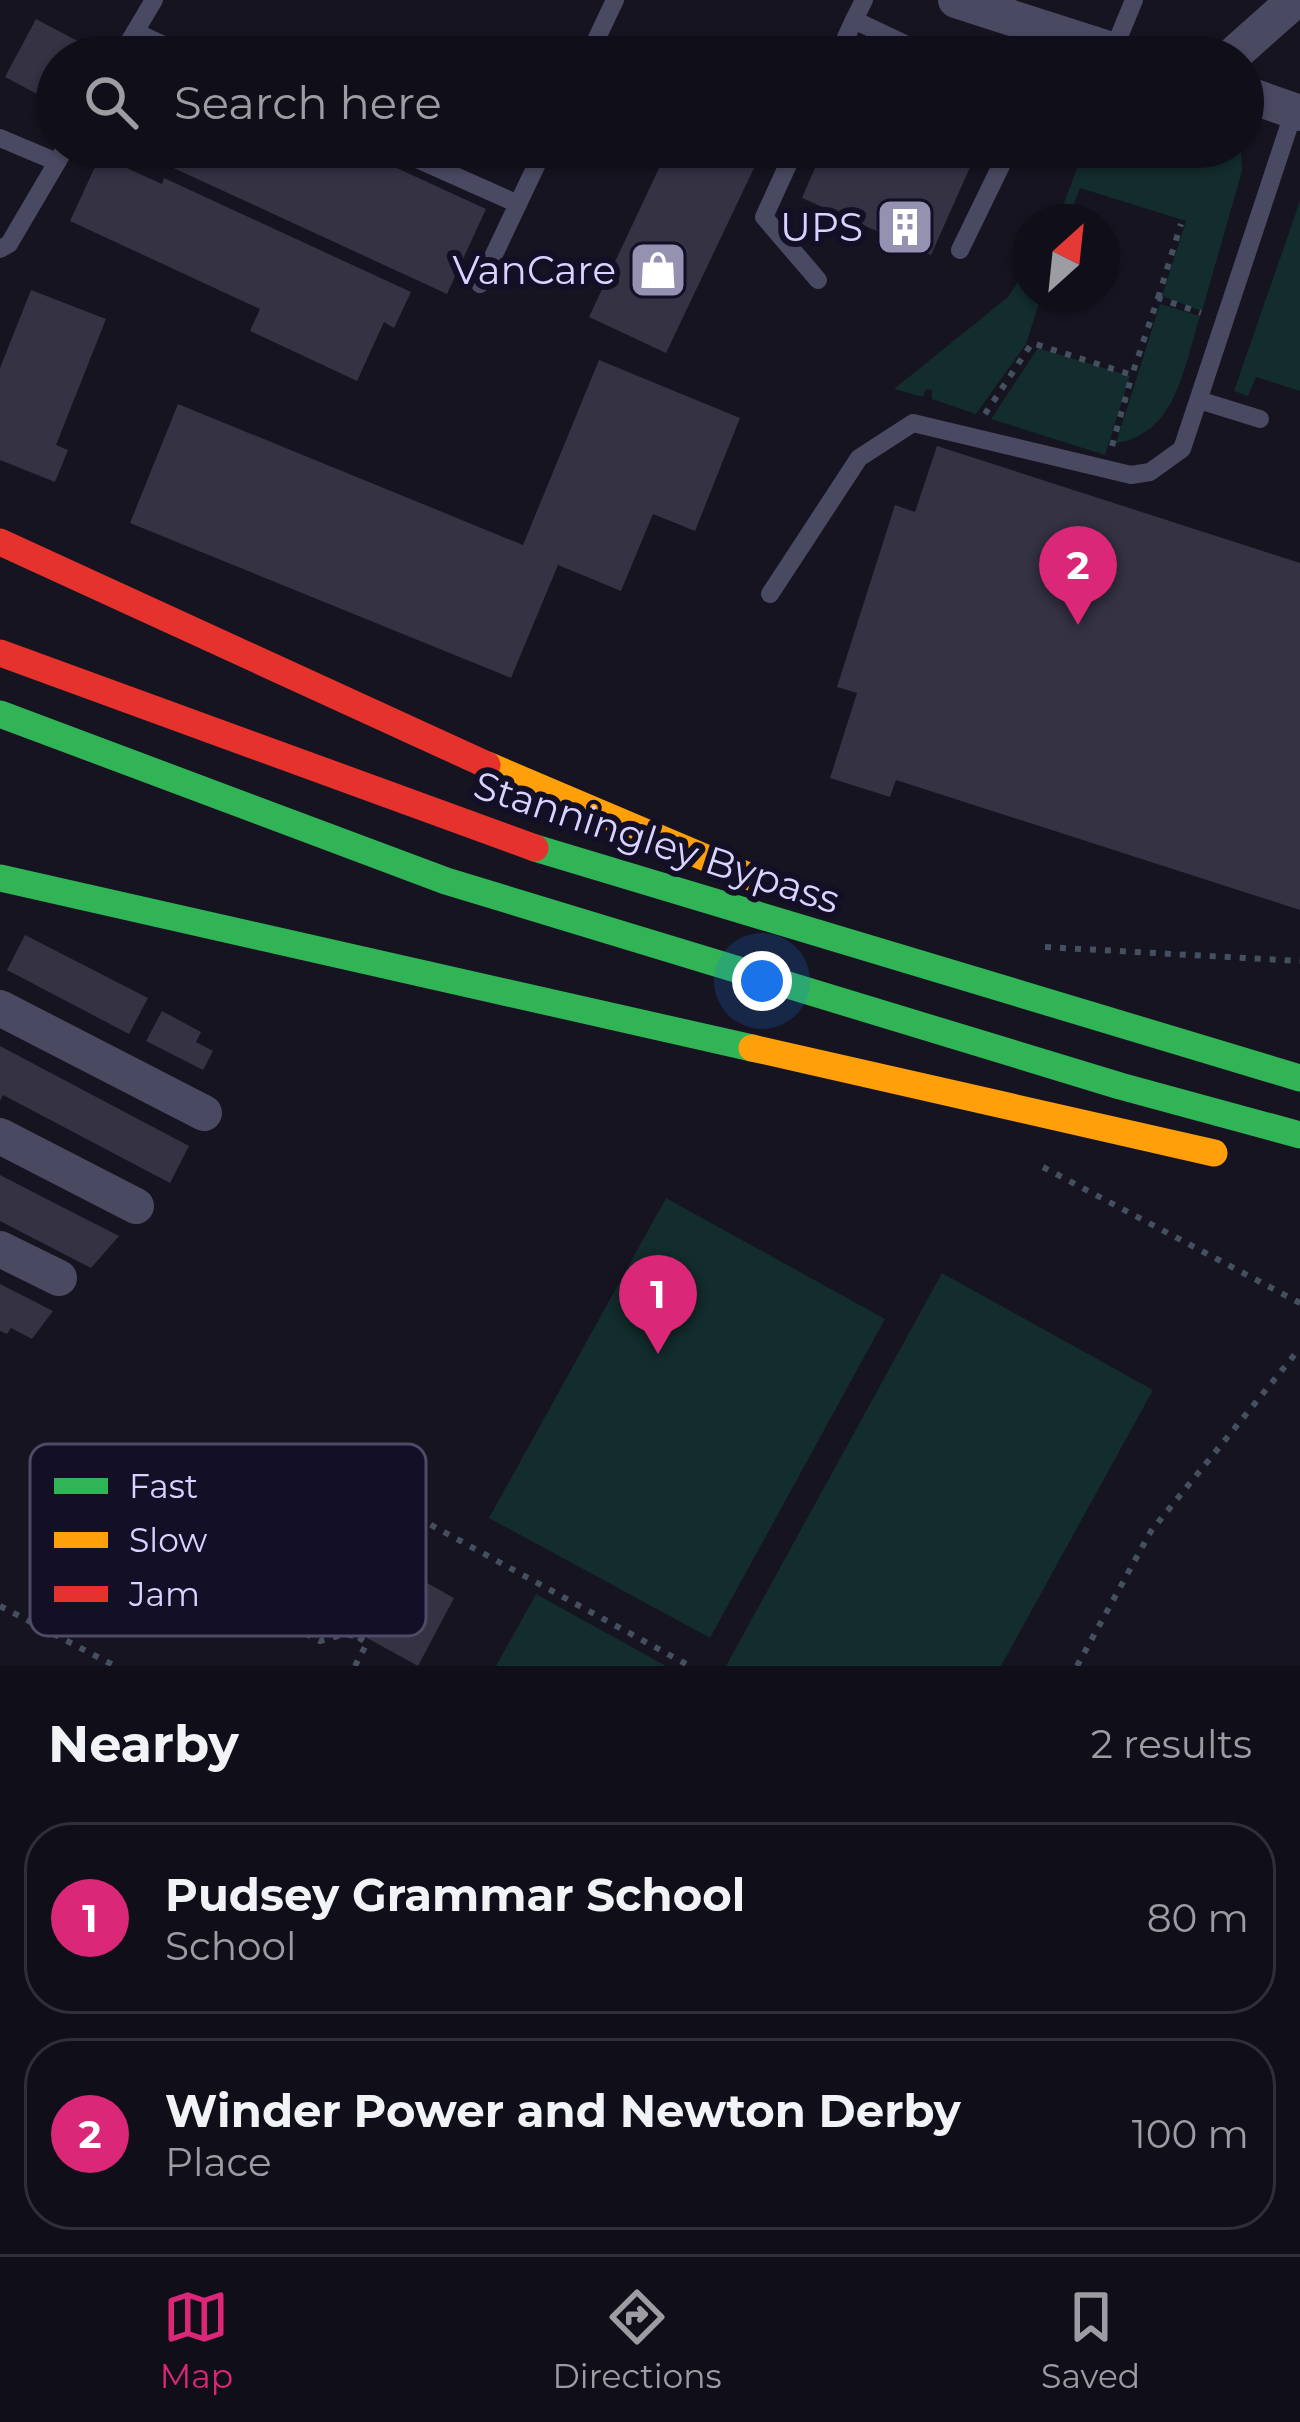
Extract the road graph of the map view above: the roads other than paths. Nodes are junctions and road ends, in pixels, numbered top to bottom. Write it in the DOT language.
graph roads {
  1 [pos="154,0"];
  2 [pos="615,0"];
  3 [pos="864,0"];
  4 [pos="956,0"];
  5 [pos="1133,0"];
  6 [pos="1295,0"];
  7 [pos="854,20"];
  8 [pos="135,32"];
  9 [pos="133,36"];
  10 [pos="144,36"];
  11 [pos="598,36"];
  12 [pos="847,36"];
  13 [pos="888,36"];
  14 [pos="1037,36"];
  15 [pos="1126,36"];
  16 [pos="1255,36"];
  17 [pos="1264,100"];
  18 [pos="1297,112"];
  19 [pos="0,138"];
  20 [pos="36,148"];
  21 [pos="53,168"];
  22 [pos="437,168"];
  23 [pos="535,168"];
  24 [pos="786,168"];
  25 [pos="1000,168"];
  26 [pos="518,204"];
  27 [pos="0,249"];
  28 [pos="961,250"];
  29 [pos="818,280"];
  30 [pos="480,284"];
  31 [pos="1202,401"];
  32 [pos="1260,419"];
  33 [pos="0,542"];
  34 [pos="770,594"];
  35 [pos="0,653"];
  36 [pos="0,714"];
  37 [pos="0,878"];
  38 [pos="932,971"];
  39 [pos="0,1008"];
  40 [pos="1300,1078"];
  41 [pos="205,1113"];
  42 [pos="1300,1135"];
  43 [pos="0,1136"];
  44 [pos="1231,1157"];
  45 [pos="136,1206"];
  46 [pos="0,1249"];
  47 [pos="59,1278"];
  1 -- 8 [label="lane"];
  2 -- 11 [label="lane"];
  3 -- 7 [label="lane"];
  4 -- 14 [label="street"];
  5 -- 15 [label="lane"];
  6 -- 16 [label="street"];
  7 -- 12 [label="lane"];
  7 -- 13 [label="lane"];
  8 -- 9 [label="lane"];
  8 -- 10 [label="lane"];
  17 -- 18 [label="street"];
  18 -- 31 [label="lane"];
  19 -- 20 [label="lane"];
  21 -- 27 [label="lane"];
  22 -- 26 [label="lane"];
  23 -- 26 [label="lane"];
  24 -- 29 [label="lane"];
  25 -- 28 [label="lane"];
  26 -- 30 [label="lane"];
  31 -- 32 [label="lane"];
  31 -- 34 [label="lane"];
  33 -- 38 [label="highway"];
  35 -- 38 [label="highway, Stanningley Bypass"];
  36 -- 42 [label="highway"];
  37 -- 44 [label="highway"];
  38 -- 40 [label="highway, Stanningley Bypass"];
  39 -- 41 [label="street"];
  43 -- 45 [label="street"];
  46 -- 47 [label="street"];
}
